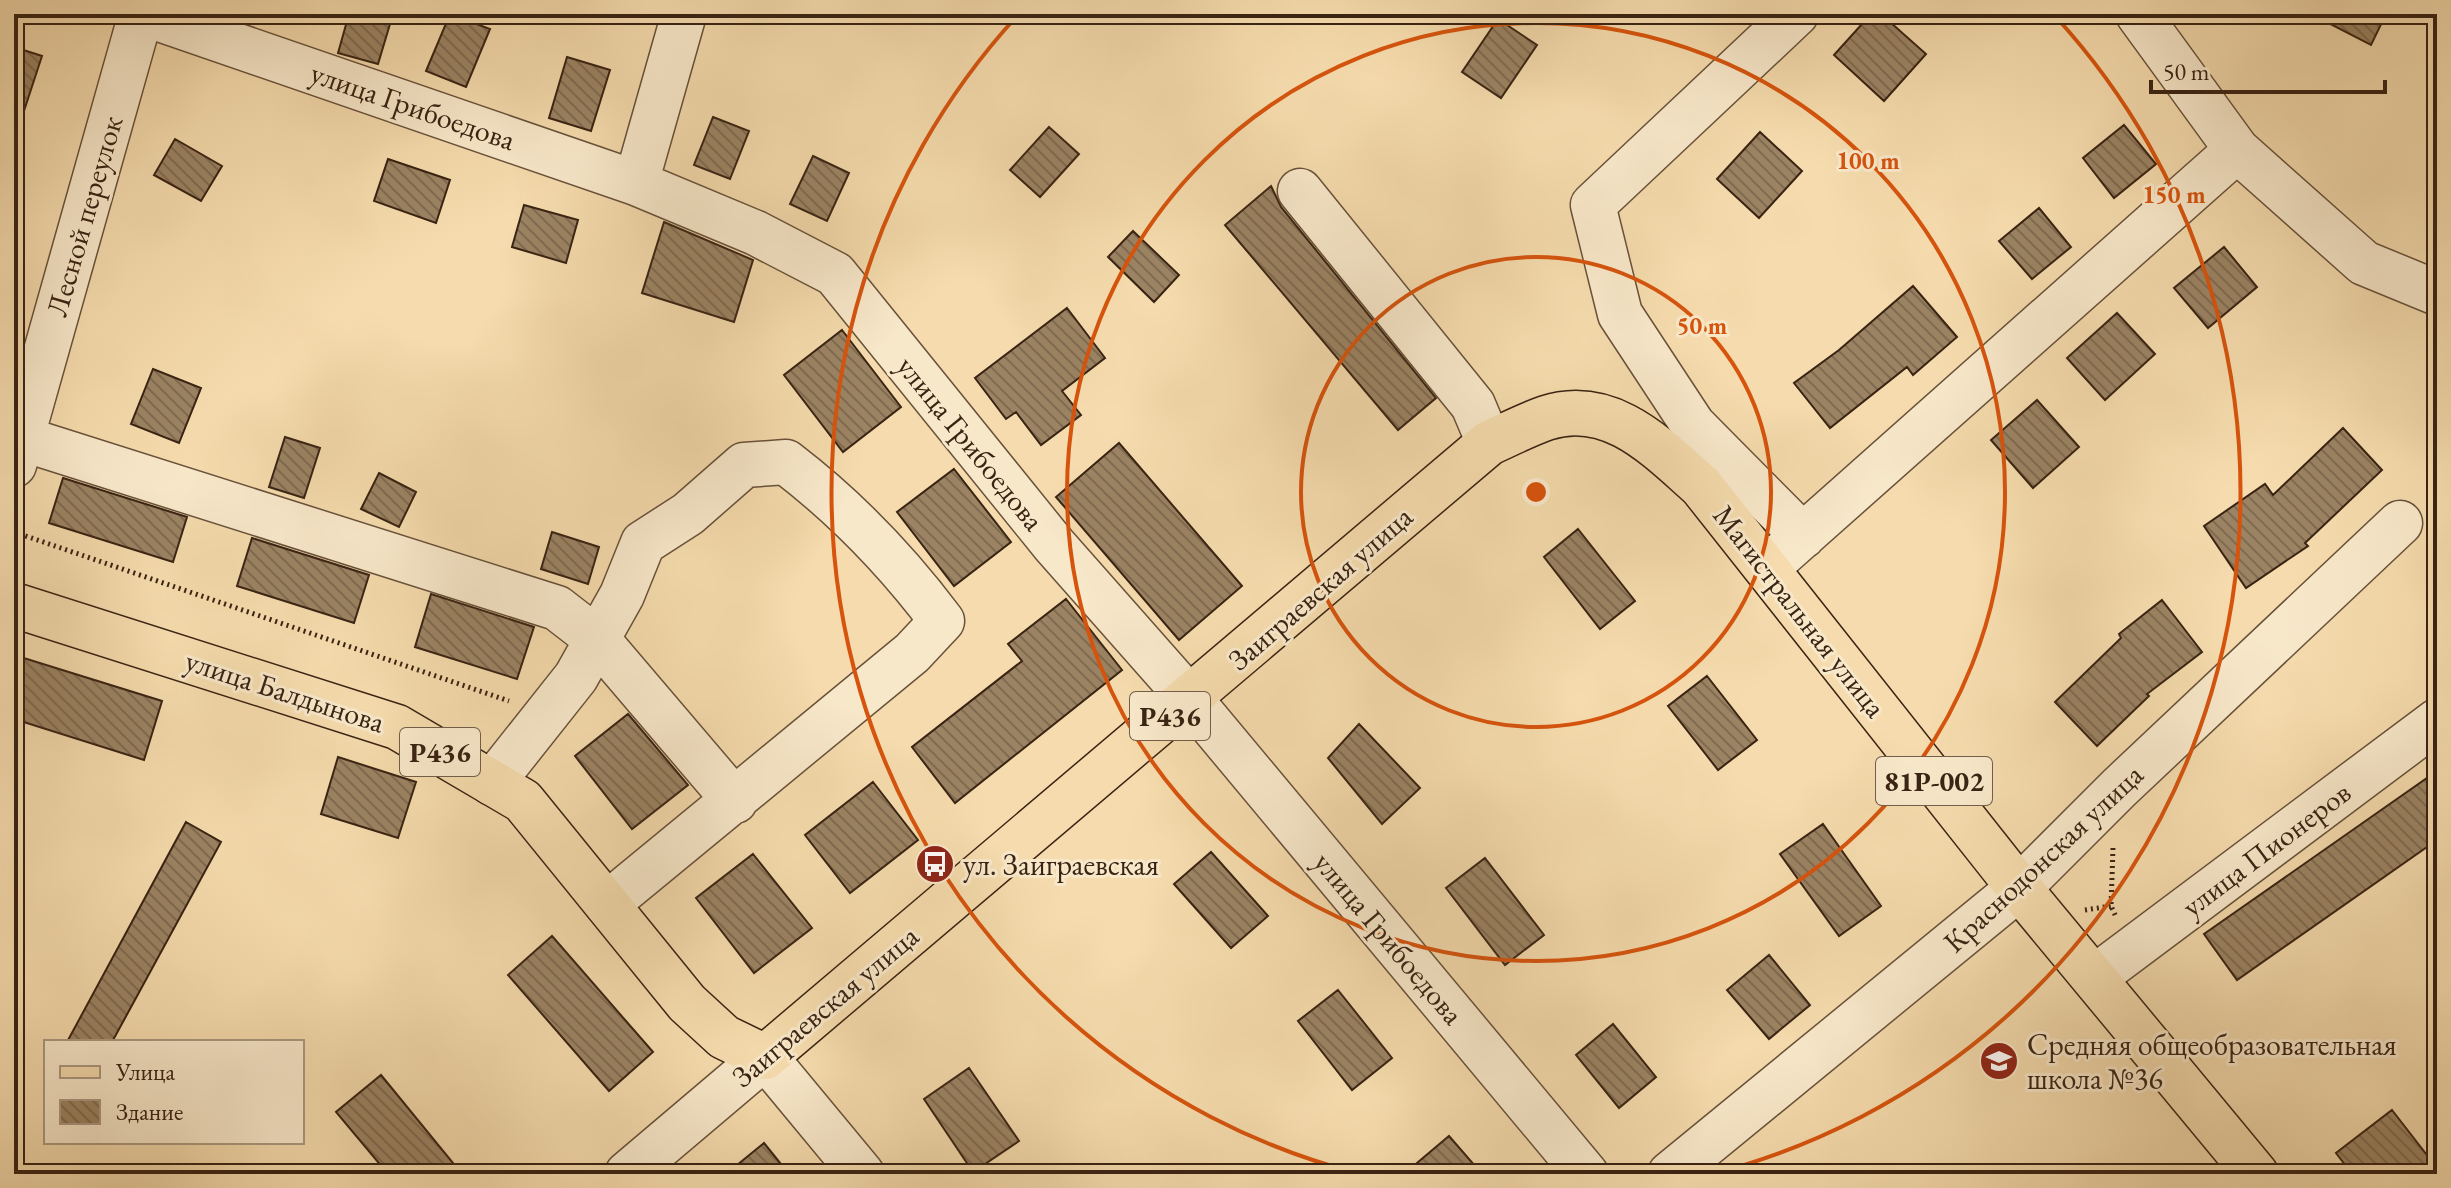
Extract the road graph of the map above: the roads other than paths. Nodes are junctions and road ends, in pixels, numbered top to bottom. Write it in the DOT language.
graph roads {
  1 [pos="143,14"];
  2 [pos="684,14"];
  3 [pos="1796,14"];
  4 [pos="2138,14"];
  5 [pos="2237,150"];
  6 [pos="636,183"];
  7 [pos="1300,191"];
  8 [pos="2437,293"];
  9 [pos="1593,412"];
  10 [pos="1489,443"];
  11 [pos="16,447"];
  12 [pos="2400,523"];
  13 [pos="1803,536"];
  14 [pos="1766,568"];
  15 [pos="14,605"];
  16 [pos="597,639"];
  17 [pos="1190,699"];
  18 [pos="2437,721"];
  19 [pos="492,783"];
  20 [pos="735,801"];
  21 [pos="2019,888"];
  22 [pos="607,904"];
  23 [pos="2112,965"];
  24 [pos="765,1057"];
  25 [pos="627,1174"];
  26 [pos="862,1174"];
  27 [pos="1586,1174"];
  28 [pos="1670,1174"];
  29 [pos="2256,1174"];
  1 -- 6 [label="street, улица Грибоедова"];
  1 -- 11 [label="street, Лесной переулок"];
  2 -- 6 [label="street"];
  3 -- 13 [label="street"];
  4 -- 5 [label="street"];
  5 -- 8 [label="street"];
  5 -- 13 [label="street"];
  6 -- 17 [label="street, улица Грибоедова"];
  7 -- 10 [label="street"];
  9 -- 10 [label="main road, Заиграевская улица / P436"];
  9 -- 14 [label="main road, Магистральная улица / 81Р-002"];
  10 -- 17 [label="main road, Заиграевская улица / P436"];
  11 -- 16 [label="street"];
  12 -- 21 [label="street, Краснодонская улица"];
  13 -- 14 [label="street"];
  14 -- 21 [label="main road, Магистральная улица / 81Р-002"];
  15 -- 19 [label="main road, улица Балдынова / P436"];
  16 -- 19 [label="street"];
  16 -- 20 [label="street"];
  16 -- 20 [label="street"];
  17 -- 24 [label="main road, Заиграевская улица / P436"];
  17 -- 27 [label="street, улица Грибоедова"];
  18 -- 23 [label="street, улица Пионеров"];
  19 -- 22 [label="main road, улица Балдынова / P436"];
  20 -- 22 [label="street"];
  21 -- 23 [label="main road, Магистральная улица / 81Р-002"];
  21 -- 28 [label="street, Краснодонская улица"];
  22 -- 24 [label="main road, улица Балдынова / P436"];
  23 -- 29 [label="main road, Магистральная улица / 81Р-002"];
  24 -- 25 [label="street, Заиграевская улица"];
  24 -- 26 [label="street"];
}
